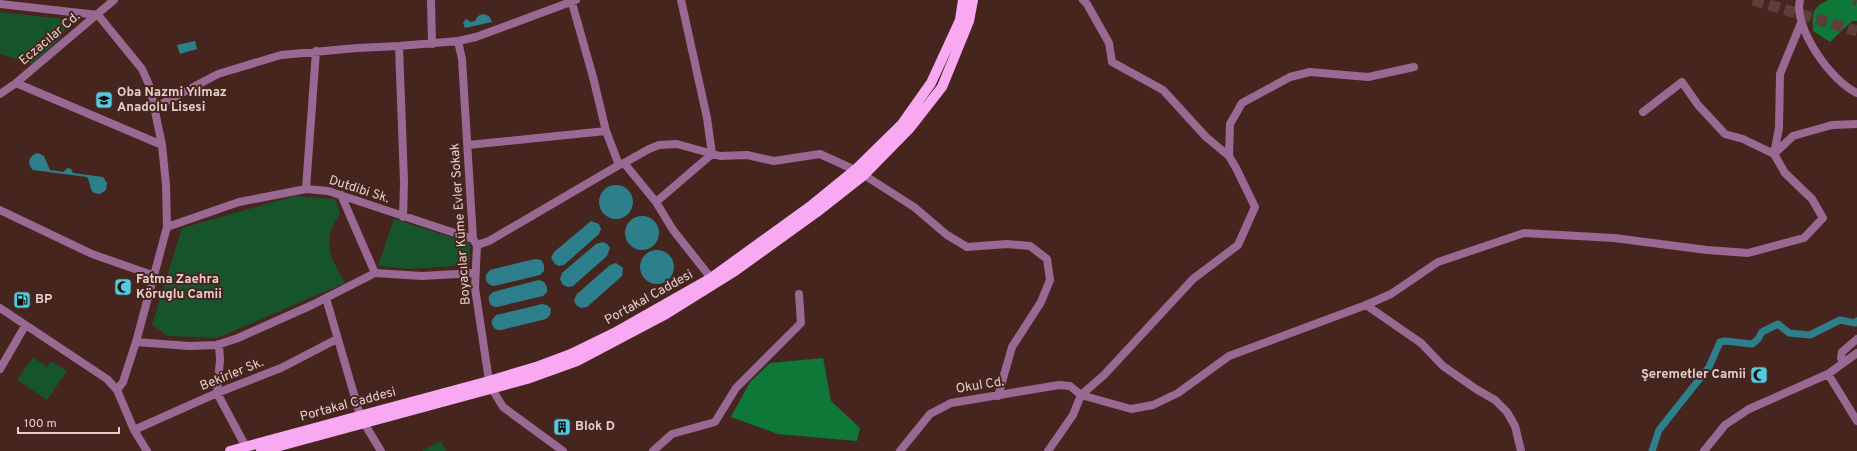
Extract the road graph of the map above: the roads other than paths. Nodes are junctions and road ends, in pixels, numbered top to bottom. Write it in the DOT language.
graph roads {
  1 [pos="114,0"];
  2 [pos="431,0"];
  3 [pos="681,0"];
  4 [pos="963,0"];
  5 [pos="973,0"];
  6 [pos="1083,0"];
  7 [pos="1800,0"];
  8 [pos="574,2"];
  9 [pos="0,4"];
  10 [pos="98,15"];
  11 [pos="1801,22"];
  12 [pos="458,41"];
  13 [pos="432,44"];
  14 [pos="399,46"];
  15 [pos="316,51"];
  16 [pos="1414,67"];
  17 [pos="16,83"];
  18 [pos="1857,93"];
  19 [pos="0,94"];
  20 [pos="154,108"];
  21 [pos="1643,112"];
  22 [pos="1857,124"];
  23 [pos="606,131"];
  24 [pos="162,145"];
  25 [pos="468,145"];
  26 [pos="712,154"];
  27 [pos="1774,154"];
  28 [pos="1229,156"];
  29 [pos="622,164"];
  30 [pos="859,172"];
  31 [pos="306,189"];
  32 [pos="341,195"];
  33 [pos="656,202"];
  34 [pos="0,210"];
  35 [pos="403,217"];
  36 [pos="167,227"];
  37 [pos="475,242"];
  38 [pos="375,273"];
  39 [pos="475,273"];
  40 [pos="155,276"];
  41 [pos="711,278"];
  42 [pos="799,294"];
  43 [pos="326,298"];
  44 [pos="1366,305"];
  45 [pos="0,308"];
  46 [pos="25,326"];
  47 [pos="337,339"];
  48 [pos="1857,339"];
  49 [pos="136,342"];
  50 [pos="219,344"];
  51 [pos="1857,353"];
  52 [pos="1843,363"];
  53 [pos="0,369"];
  54 [pos="1828,374"];
  55 [pos="491,385"];
  56 [pos="117,390"];
  57 [pos="217,392"];
  58 [pos="1081,395"];
  59 [pos="998,396"];
  60 [pos="362,419"];
  61 [pos="1857,421"];
  62 [pos="134,430"];
  63 [pos="246,447"];
  64 [pos="147,451"];
  65 [pos="230,451"];
  66 [pos="260,451"];
  67 [pos="380,451"];
  68 [pos="563,451"];
  69 [pos="653,451"];
  70 [pos="900,451"];
  71 [pos="1048,451"];
  72 [pos="1521,451"];
  73 [pos="1704,451"];
  1 -- 10 [label="street, Eczacılar Cd."];
  2 -- 13 [label="street"];
  3 -- 26 [label="street"];
  4 -- 30 [label="main road, Portakal Caddesi"];
  5 -- 30 [label="main road, Portakal Caddesi"];
  6 -- 28 [label="street"];
  7 -- 11 [label="street"];
  8 -- 12 [label="street"];
  8 -- 23 [label="street"];
  9 -- 10 [label="street"];
  10 -- 17 [label="street, Eczacılar Cd."];
  10 -- 20 [label="street"];
  11 -- 18 [label="street"];
  11 -- 27 [label="street"];
  12 -- 13 [label="street"];
  12 -- 25 [label="street, Boyacılar Küme Evler Sokak"];
  13 -- 14 [label="street"];
  14 -- 15 [label="street"];
  14 -- 35 [label="street"];
  15 -- 20 [label="street"];
  15 -- 31 [label="street"];
  16 -- 28 [label="street"];
  17 -- 19 [label="street, Eczacılar Cd."];
  17 -- 24 [label="street"];
  20 -- 24 [label="street"];
  21 -- 27 [label="street"];
  22 -- 27 [label="street"];
  23 -- 25 [label="street"];
  23 -- 29 [label="street"];
  24 -- 36 [label="street"];
  25 -- 37 [label="street, Boyacılar Küme Evler Sokak"];
  26 -- 29 [label="street"];
  26 -- 30 [label="street"];
  26 -- 33 [label="street"];
  27 -- 44 [label="street, Okul Cd."];
  28 -- 58 [label="street"];
  29 -- 33 [label="street"];
  29 -- 37 [label="street"];
  30 -- 41 [label="main road, Portakal Caddesi"];
  30 -- 55 [label="main road, Portakal Caddesi"];
  30 -- 59 [label="street"];
  31 -- 32 [label="street, Dutdibi Sk."];
  31 -- 36 [label="street, Dutdibi Sk."];
  32 -- 35 [label="street, Dutdibi Sk."];
  32 -- 38 [label="street"];
  33 -- 41 [label="street"];
  34 -- 40 [label="street"];
  35 -- 37 [label="street, Dutdibi Sk."];
  36 -- 40 [label="street"];
  37 -- 39 [label="street, Boyacılar Küme Evler Sokak"];
  38 -- 39 [label="street"];
  38 -- 43 [label="street"];
  39 -- 55 [label="street, Boyacılar Küme Evler Sokak"];
  40 -- 49 [label="street"];
  41 -- 55 [label="main road, Portakal Caddesi"];
  42 -- 69 [label="street"];
  43 -- 47 [label="street"];
  43 -- 50 [label="street"];
  44 -- 58 [label="street, Okul Cd."];
  44 -- 72 [label="street"];
  45 -- 46 [label="street"];
  46 -- 53 [label="street"];
  46 -- 56 [label="street"];
  47 -- 57 [label="street, Bekirler Sk."];
  47 -- 60 [label="street"];
  48 -- 52 [label="street"];
  49 -- 50 [label="street"];
  49 -- 56 [label="street"];
  50 -- 57 [label="street"];
  51 -- 52 [label="street"];
  52 -- 54 [label="street"];
  54 -- 61 [label="street"];
  54 -- 73 [label="street"];
  55 -- 60 [label="main road, Portakal Caddesi"];
  55 -- 68 [label="street"];
  56 -- 62 [label="street"];
  57 -- 62 [label="street, Bekirler Sk."];
  57 -- 63 [label="street"];
  58 -- 59 [label="street, Okul Cd."];
  58 -- 71 [label="street"];
  59 -- 70 [label="street, Okul Cd."];
  60 -- 63 [label="main road, Portakal Caddesi"];
  60 -- 66 [label="main road, Portakal Caddesi"];
  60 -- 67 [label="street"];
  62 -- 64 [label="street"];
  63 -- 65 [label="main road, Portakal Caddesi"];
}
